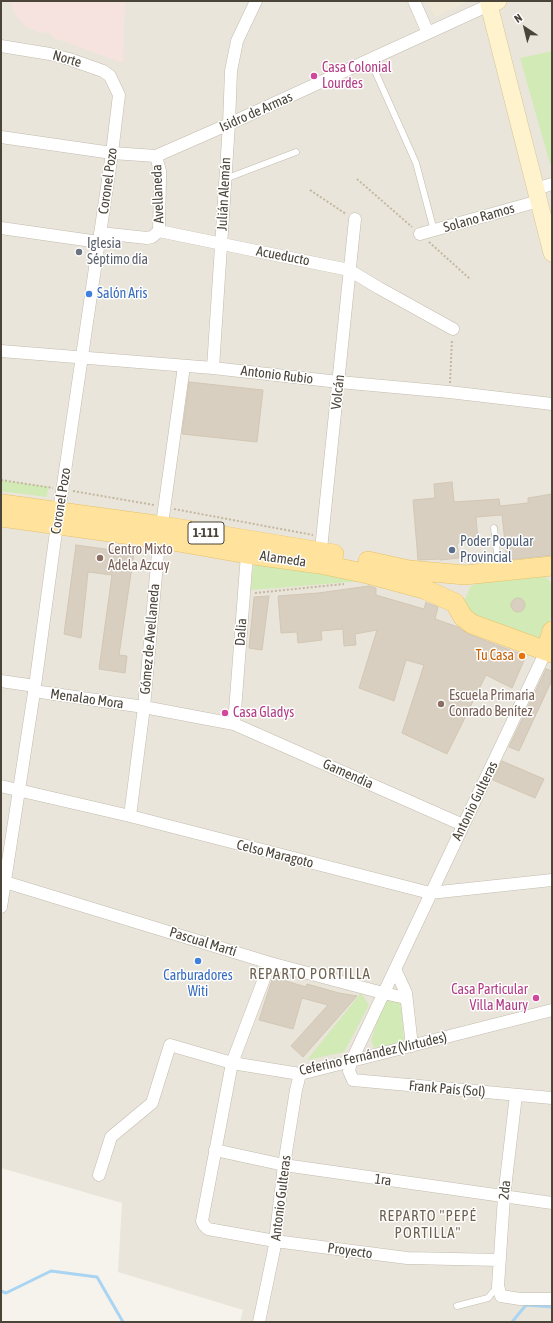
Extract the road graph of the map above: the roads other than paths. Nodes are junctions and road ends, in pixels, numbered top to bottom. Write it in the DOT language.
graph roads {
  1 [pos="256,1"];
  2 [pos="414,1"];
  3 [pos="494,3"];
  4 [pos="428,34"];
  5 [pos="1,46"];
  6 [pos="370,60"];
  7 [pos="119,95"];
  8 [pos="229,124"];
  9 [pos="1,137"];
  10 [pos="296,152"];
  11 [pos="112,153"];
  12 [pos="156,156"];
  13 [pos="225,179"];
  14 [pos="552,184"];
  15 [pos="537,195"];
  16 [pos="355,219"];
  17 [pos="1,228"];
  18 [pos="435,230"];
  19 [pos="159,232"];
  20 [pos="420,234"];
  21 [pos="100,237"];
  22 [pos="222,244"];
  23 [pos="552,253"];
  24 [pos="349,270"];
  25 [pos="453,329"];
  26 [pos="1,351"];
  27 [pos="82,357"];
  28 [pos="184,366"];
  29 [pos="213,368"];
  30 [pos="339,382"];
  31 [pos="552,404"];
  32 [pos="1,504"];
  33 [pos="1,517"];
  34 [pos="58,519"];
  35 [pos="494,528"];
  36 [pos="162,533"];
  37 [pos="248,547"];
  38 [pos="321,558"];
  39 [pos="551,567"];
  40 [pos="499,572"];
  41 [pos="465,575"];
  42 [pos="455,603"];
  43 [pos="552,631"];
  44 [pos="549,652"];
  45 [pos="1,681"];
  46 [pos="35,688"];
  47 [pos="144,707"];
  48 [pos="234,724"];
  49 [pos="1,786"];
  50 [pos="19,790"];
  51 [pos="130,816"];
  52 [pos="463,825"];
  53 [pos="552,880"];
  54 [pos="3,882"];
  55 [pos="430,894"];
  56 [pos="1,907"];
  57 [pos="270,962"];
  58 [pos="395,969"];
  59 [pos="383,993"];
  60 [pos="406,998"];
  61 [pos="552,1010"];
  62 [pos="412,1046"];
  63 [pos="232,1063"];
  64 [pos="350,1066"];
  65 [pos="300,1074"];
  66 [pos="516,1095"];
  67 [pos="552,1098"];
  68 [pos="215,1150"];
  69 [pos="284,1165"];
  70 [pos="99,1175"];
  71 [pos="504,1197"];
  72 [pos="552,1204"];
  73 [pos="275,1241"];
  74 [pos="500,1260"];
  75 [pos="498,1286"];
  76 [pos="552,1299"];
  77 [pos="457,1306"];
  78 [pos="259,1322"];
  1 -- 8 [label="street, Julián Alemán"];
  2 -- 4 [label="street"];
  3 -- 4 [label="street, Isidro de Armas"];
  3 -- 15 [label="street"];
  4 -- 6 [label="street, Isidro de Armas"];
  5 -- 7 [label="street, Norte"];
  6 -- 8 [label="street, Isidro de Armas"];
  6 -- 18 [label="lane"];
  7 -- 11 [label="street, Coronel Pozo"];
  8 -- 12 [label="street, Isidro de Armas"];
  8 -- 13 [label="street, Julián Alemán"];
  9 -- 11 [label="street, Isidro de Armas"];
  10 -- 13 [label="lane"];
  11 -- 12 [label="street, Isidro de Armas"];
  11 -- 21 [label="street, Coronel Pozo"];
  12 -- 19 [label="street, Avellaneda"];
  13 -- 22 [label="street, Julián Alemán"];
  14 -- 15 [label="street, Solano Ramos"];
  15 -- 18 [label="street, Solano Ramos"];
  15 -- 23 [label="street"];
  16 -- 24 [label="street, Volcán"];
  17 -- 21 [label="street, Acueducto"];
  18 -- 20 [label="street, Solano Ramos"];
  19 -- 21 [label="street, Acueducto"];
  19 -- 22 [label="street, Acueducto"];
  21 -- 27 [label="street, Coronel Pozo"];
  22 -- 24 [label="street, Acueducto"];
  22 -- 29 [label="street, Julián Alemán"];
  24 -- 25 [label="street, Acueducto"];
  24 -- 30 [label="street, Volcán"];
  26 -- 27 [label="street, Antonio Rubio"];
  27 -- 28 [label="street, Antonio Rubio"];
  27 -- 34 [label="street, Coronel Pozo"];
  28 -- 29 [label="street, Antonio Rubio"];
  28 -- 36 [label="street, Gómez de Avellaneda"];
  29 -- 30 [label="street, Antonio Rubio"];
  30 -- 31 [label="street, Antonio Rubio"];
  30 -- 38 [label="street, Volcán"];
  32 -- 34 [label="main road, Alameda / 1-111"];
  33 -- 34 [label="main road, Alameda / 1-111"];
  34 -- 36 [label="main road, Alameda / 1-111"];
  34 -- 46 [label="street, Coronel Pozo"];
  35 -- 40 [label="lane"];
  36 -- 37 [label="main road, Alameda / 1-111"];
  36 -- 47 [label="street, Gómez de Avellaneda"];
  37 -- 38 [label="main road, Alameda / 1-111"];
  37 -- 48 [label="street, Dalia"];
  38 -- 41 [label="main road, Alameda / 1-111"];
  38 -- 42 [label="main road, Alameda / 1-111"];
  39 -- 40 [label="main road, Alameda / 1-111"];
  40 -- 41 [label="main road, Alameda / 1-111"];
  41 -- 42 [label="main road"];
  42 -- 44 [label="main road"];
  43 -- 44 [label="main road, Antonio Gulteras"];
  44 -- 52 [label="street, Antonio Gulteras"];
  45 -- 46 [label="street, Menalao Mora"];
  46 -- 47 [label="street, Menalao Mora"];
  46 -- 50 [label="street, Coronel Pozo"];
  47 -- 48 [label="street, Menalao Mora"];
  47 -- 51 [label="street, Gómez de Avellaneda"];
  48 -- 52 [label="street, Gamendia"];
  49 -- 50 [label="street, Celso Maragoto"];
  50 -- 51 [label="street, Celso Maragoto"];
  50 -- 54 [label="street, Coronel Pozo"];
  51 -- 55 [label="street, Celso Maragoto"];
  52 -- 55 [label="street, Antonio Gulteras"];
  53 -- 55 [label="street, Celso Maragoto"];
  54 -- 56 [label="street, Coronel Pozo"];
  54 -- 57 [label="street, Pascual Martí"];
  55 -- 58 [label="street, Antonio Gulteras"];
  57 -- 59 [label="street, Pascual Martí"];
  57 -- 63 [label="street"];
  58 -- 59 [label="street, Antonio Gulteras"];
  58 -- 60 [label="street"];
  59 -- 60 [label="street, Pascual Martí"];
  59 -- 64 [label="street, Antonio Gulteras"];
  60 -- 62 [label="street"];
  61 -- 62 [label="street, Ceferino Fernández (Virtudes)"];
  62 -- 64 [label="street, Ceferino Fernández (Virtudes)"];
  63 -- 65 [label="street, Ceferino Fernández (Virtudes)"];
  63 -- 68 [label="street"];
  63 -- 70 [label="street, Ceferino Fernández (Virtudes)"];
  64 -- 65 [label="street, Ceferino Fernández (Virtudes)"];
  64 -- 66 [label="street, Frank País (Sol)"];
  65 -- 69 [label="street, Antonio Gulteras"];
  66 -- 67 [label="street, Frank País (Sol)"];
  66 -- 71 [label="street, 2da"];
  68 -- 69 [label="street, 1ra"];
  68 -- 73 [label="street, Proyecto"];
  69 -- 71 [label="street, 1ra"];
  69 -- 73 [label="street, Antonio Gulteras"];
  71 -- 72 [label="street, 1ra"];
  71 -- 74 [label="street, 2da"];
  73 -- 74 [label="street, Proyecto"];
  73 -- 78 [label="street, Antonio Gulteras"];
  74 -- 75 [label="street, 2da"];
  75 -- 76 [label="street"];
  75 -- 77 [label="lane"];
}
